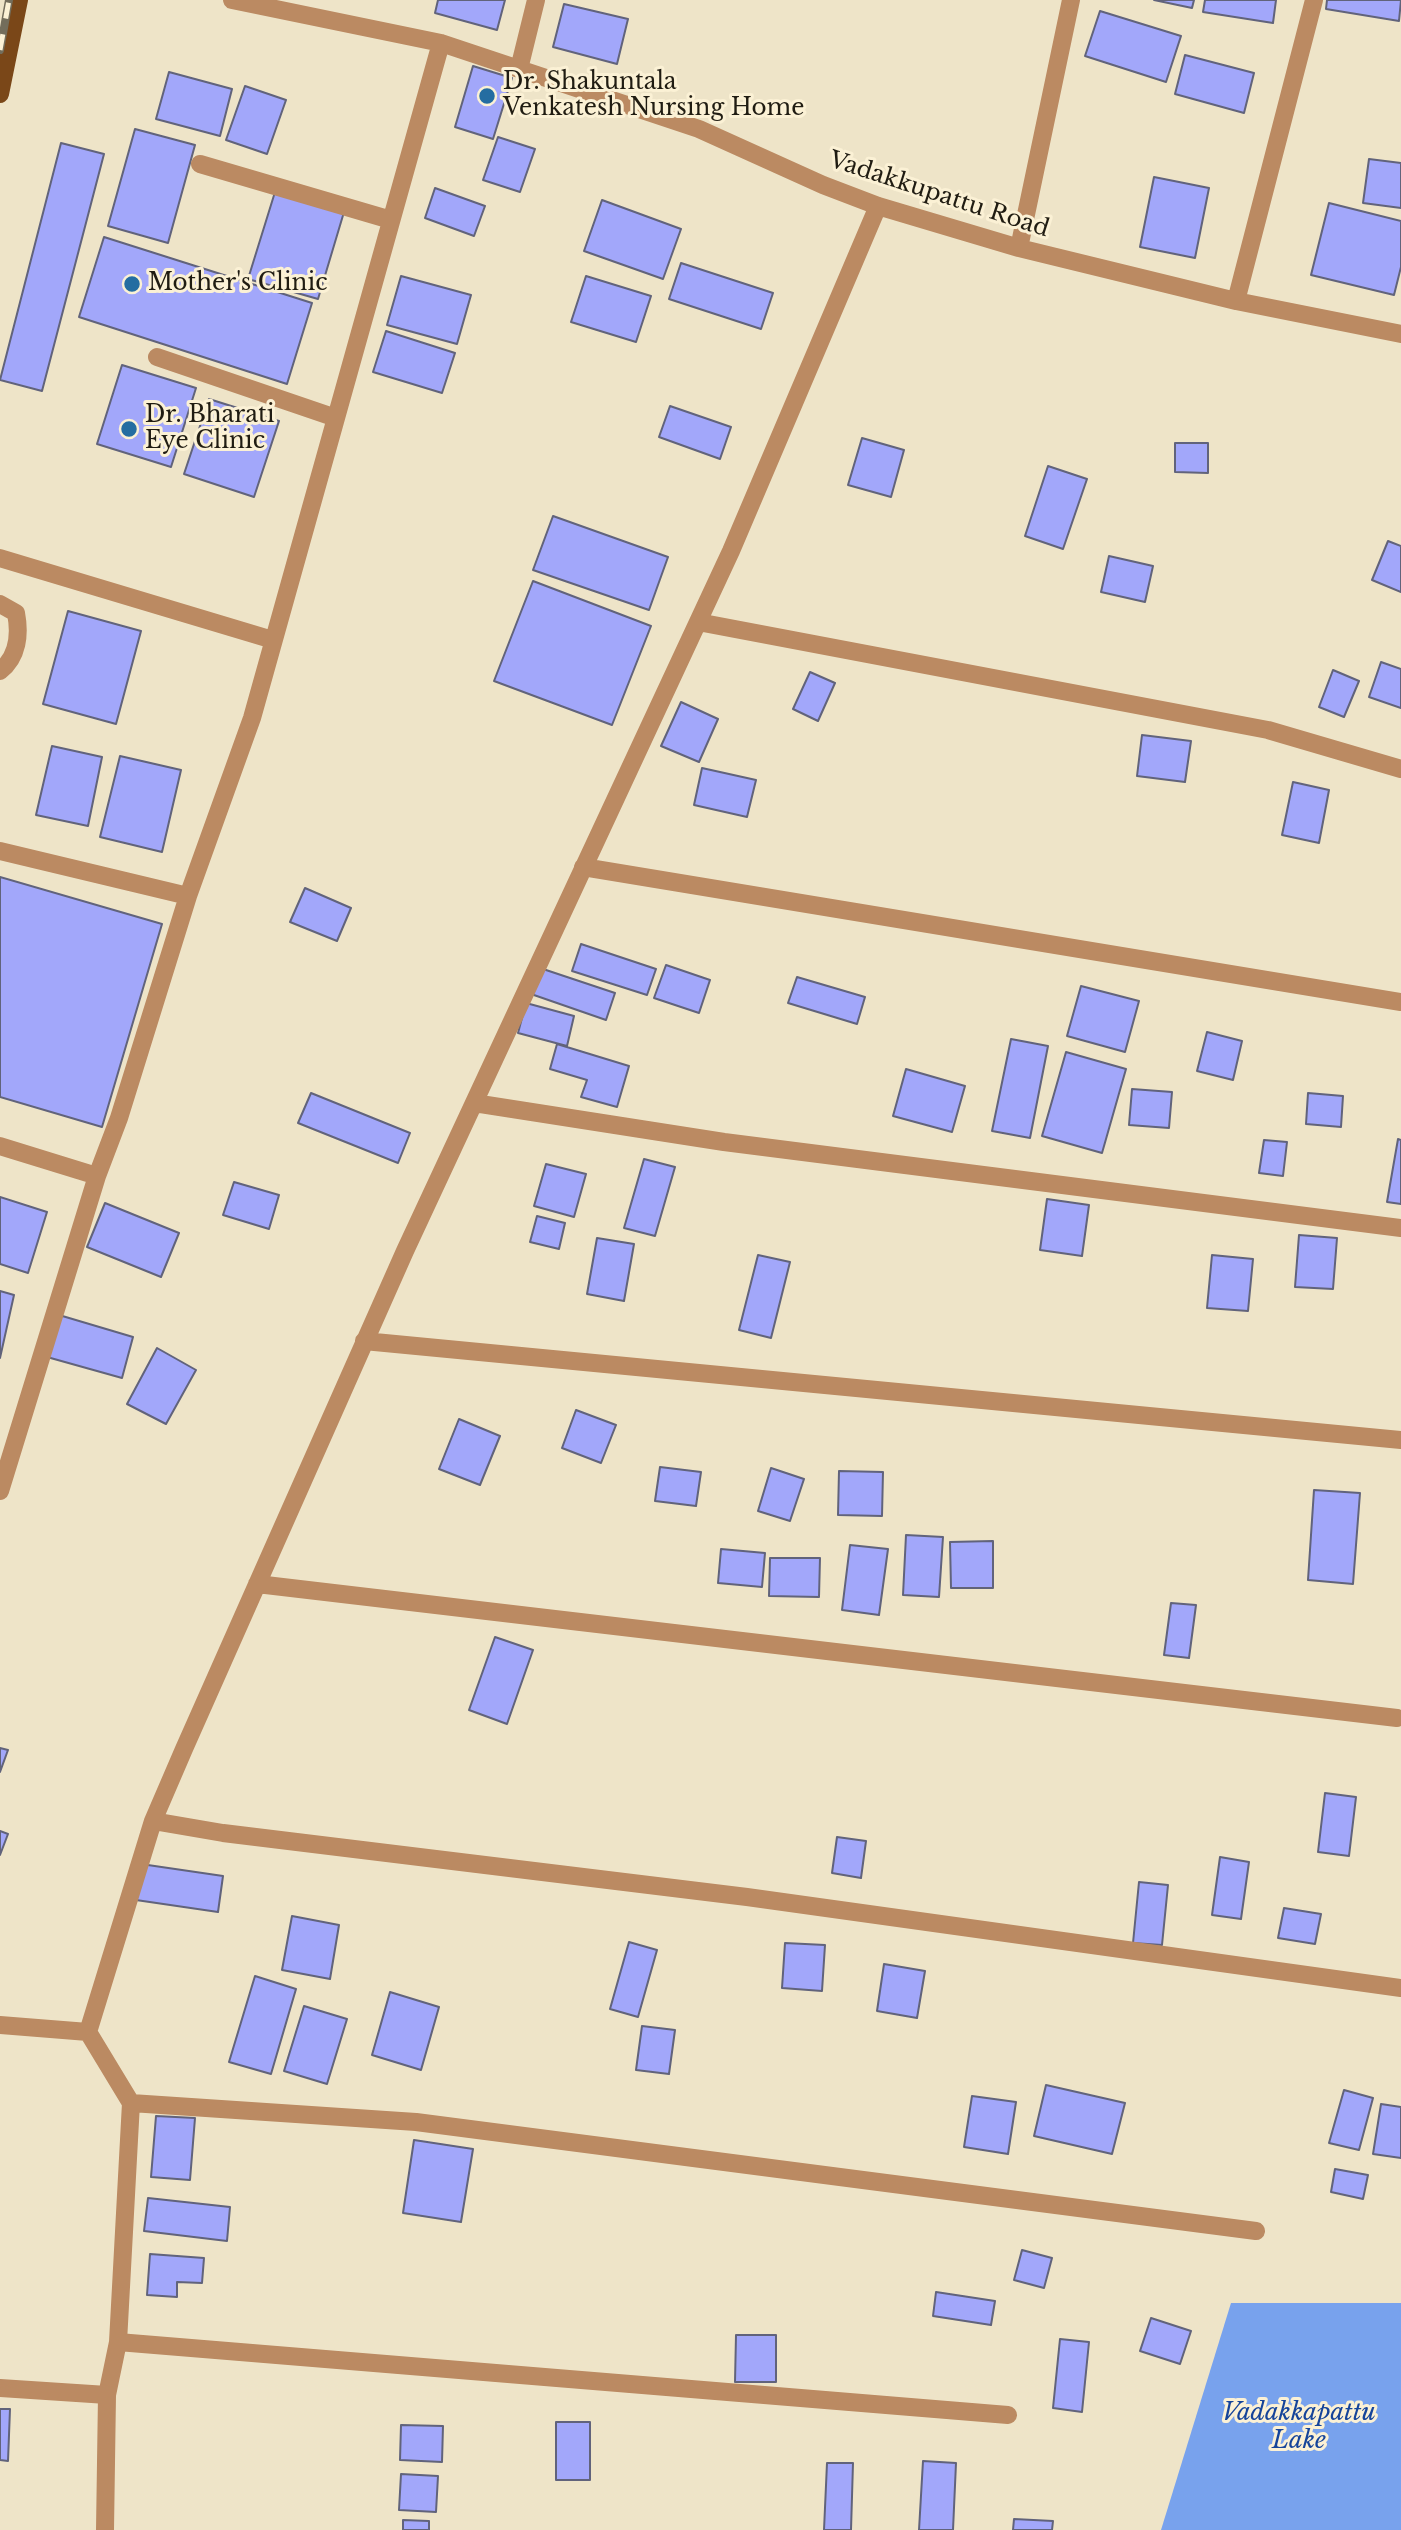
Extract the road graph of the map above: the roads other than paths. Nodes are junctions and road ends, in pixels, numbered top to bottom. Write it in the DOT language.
graph roads {
  1 [pos="19,0"];
  2 [pos="232,0"];
  3 [pos="536,0"];
  4 [pos="1070,0"];
  5 [pos="1314,0"];
  6 [pos="440,43"];
  7 [pos="519,69"];
  8 [pos="0,94"];
  9 [pos="200,164"];
  10 [pos="878,206"];
  11 [pos="391,220"];
  12 [pos="1019,248"];
  13 [pos="1236,301"];
  14 [pos="1401,334"];
  15 [pos="157,357"];
  16 [pos="335,418"];
  17 [pos="0,558"];
  18 [pos="0,604"];
  19 [pos="698,622"];
  20 [pos="273,640"];
  21 [pos="0,671"];
  22 [pos="1401,769"];
  23 [pos="0,851"];
  24 [pos="583,867"];
  25 [pos="188,896"];
  26 [pos="1401,1002"];
  27 [pos="474,1103"];
  28 [pos="0,1146"];
  29 [pos="97,1176"];
  30 [pos="1401,1228"];
  31 [pos="364,1342"];
  32 [pos="1401,1440"];
  33 [pos="0,1491"];
  34 [pos="257,1584"];
  35 [pos="1397,1718"];
  36 [pos="153,1821"];
  37 [pos="1401,1988"];
  38 [pos="0,2025"];
  39 [pos="88,2032"];
  40 [pos="131,2104"];
  41 [pos="1256,2231"];
  42 [pos="118,2342"];
  43 [pos="0,2388"];
  44 [pos="107,2395"];
  45 [pos="1008,2415"];
  46 [pos="105,2530"];
  1 -- 8 [label="main road"];
  2 -- 6 [label="street, Vadakkupattu Road"];
  3 -- 7 [label="street"];
  4 -- 12 [label="street"];
  5 -- 13 [label="street"];
  6 -- 7 [label="street, Vadakkupattu Road"];
  6 -- 11 [label="street"];
  7 -- 10 [label="street, Vadakkupattu Road"];
  9 -- 11 [label="street"];
  10 -- 12 [label="street, Vadakkupattu Road"];
  10 -- 19 [label="street"];
  11 -- 16 [label="street"];
  12 -- 13 [label="street, Vadakkupattu Road"];
  13 -- 14 [label="street, Vadakkupattu Road"];
  15 -- 16 [label="street"];
  16 -- 20 [label="street"];
  17 -- 20 [label="street"];
  18 -- 21 [label="street"];
  19 -- 22 [label="street"];
  19 -- 24 [label="street"];
  20 -- 25 [label="street"];
  23 -- 25 [label="street"];
  24 -- 26 [label="street"];
  24 -- 27 [label="street"];
  25 -- 29 [label="street"];
  27 -- 30 [label="street"];
  27 -- 31 [label="street"];
  28 -- 29 [label="street"];
  29 -- 33 [label="street"];
  31 -- 32 [label="street"];
  31 -- 34 [label="street"];
  34 -- 35 [label="street"];
  34 -- 36 [label="street"];
  36 -- 37 [label="street"];
  36 -- 39 [label="street"];
  38 -- 39 [label="street"];
  39 -- 40 [label="street"];
  40 -- 41 [label="street"];
  40 -- 42 [label="street"];
  42 -- 44 [label="street"];
  42 -- 45 [label="street"];
  43 -- 44 [label="street"];
  44 -- 46 [label="street"];
}
